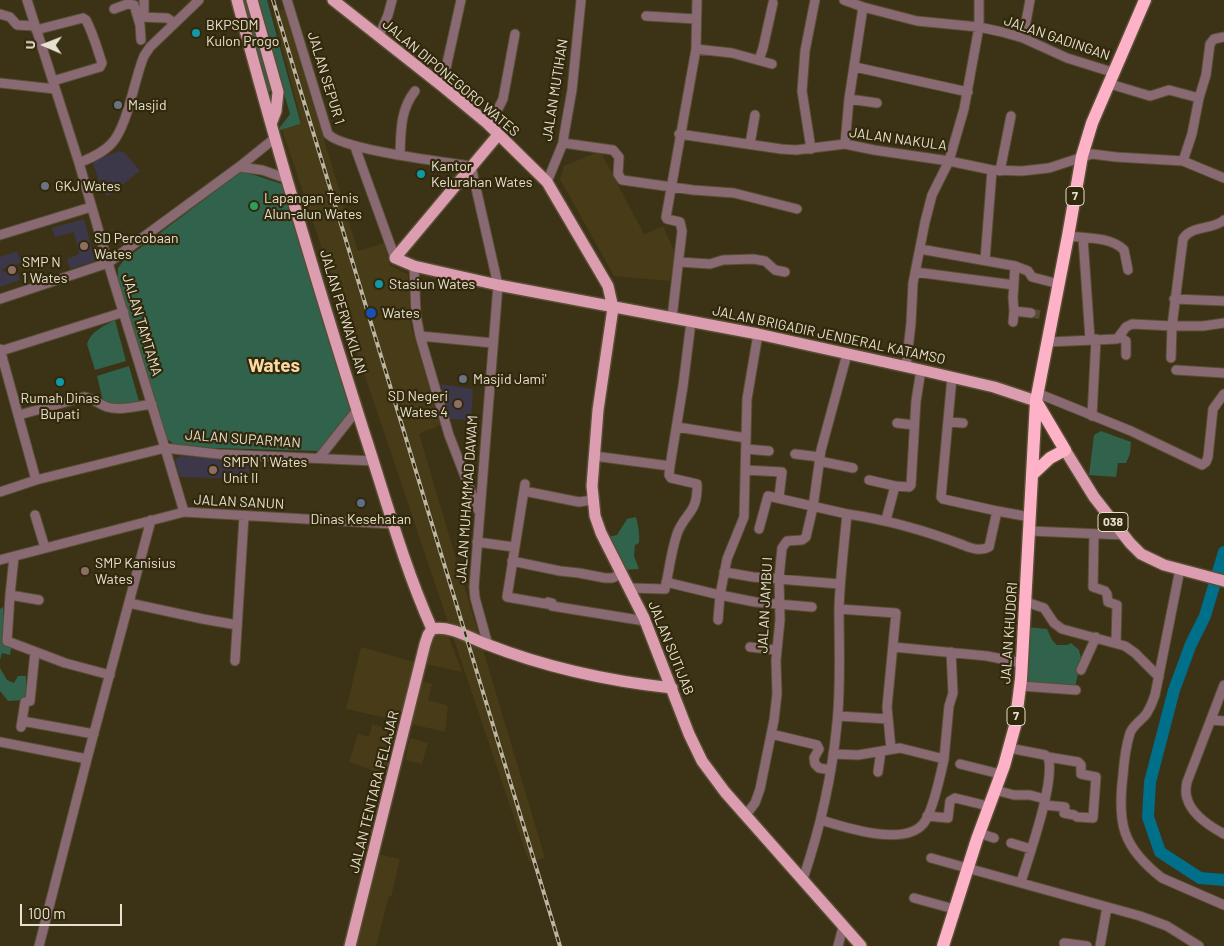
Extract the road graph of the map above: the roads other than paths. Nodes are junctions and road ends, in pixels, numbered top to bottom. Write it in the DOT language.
graph roads {
  1 [pos="27,0"];
  2 [pos="144,0"];
  3 [pos="199,0"];
  4 [pos="237,0"];
  5 [pos="252,0"];
  6 [pos="287,0"];
  7 [pos="333,0"];
  8 [pos="392,0"];
  9 [pos="461,0"];
  10 [pos="581,0"];
  11 [pos="697,0"];
  12 [pos="815,0"];
  13 [pos="844,0"];
  14 [pos="979,0"];
  15 [pos="1030,0"];
  16 [pos="1145,0"];
  17 [pos="773,3"];
  18 [pos="868,5"];
  19 [pos="114,9"];
  20 [pos="0,14"];
  21 [pos="646,16"];
  22 [pos="141,17"];
  23 [pos="696,19"];
  24 [pos="175,23"];
  25 [pos="979,27"];
  26 [pos="36,28"];
  27 [pos="515,34"];
  28 [pos="379,36"];
  29 [pos="1224,37"];
  30 [pos="1023,38"];
  31 [pos="141,40"];
  32 [pos="696,49"];
  33 [pos="759,60"];
  34 [pos="772,64"];
  35 [pos="855,67"];
  36 [pos="1112,78"];
  37 [pos="0,84"];
  38 [pos="54,85"];
  39 [pos="442,86"];
  40 [pos="415,91"];
  41 [pos="968,92"];
  42 [pos="1199,98"];
  43 [pos="849,99"];
  44 [pos="877,103"];
  45 [pos="755,115"];
  46 [pos="1011,116"];
  47 [pos="487,123"];
  48 [pos="271,124"];
  49 [pos="679,134"];
  50 [pos="498,135"];
  51 [pos="275,138"];
  52 [pos="562,143"];
  53 [pos="750,144"];
  54 [pos="845,144"];
  55 [pos="355,147"];
  56 [pos="811,149"];
  57 [pos="400,154"];
  58 [pos="1082,156"];
  59 [pos="949,160"];
  60 [pos="1183,161"];
  61 [pos="79,163"];
  62 [pos="471,166"];
  63 [pos="239,167"];
  64 [pos="996,170"];
  65 [pos="285,178"];
  66 [pos="1224,178"];
  67 [pos="546,182"];
  68 [pos="671,186"];
  69 [pos="91,207"];
  70 [pos="797,209"];
  71 [pos="1224,220"];
  72 [pos="0,235"];
  73 [pos="1068,236"];
  74 [pos="1083,238"];
  75 [pos="920,248"];
  76 [pos="395,258"];
  77 [pos="985,260"];
  78 [pos="680,262"];
  79 [pos="108,263"];
  80 [pos="414,266"];
  81 [pos="1015,266"];
  82 [pos="1128,270"];
  83 [pos="785,272"];
  84 [pos="915,272"];
  85 [pos="1059,284"];
  86 [pos="498,285"];
  87 [pos="1014,285"];
  88 [pos="0,299"];
  89 [pos="1174,299"];
  90 [pos="1224,301"];
  91 [pos="612,308"];
  92 [pos="1014,311"];
  93 [pos="124,312"];
  94 [pos="1031,314"];
  95 [pos="672,318"];
  96 [pos="691,322"];
  97 [pos="1013,322"];
  98 [pos="1224,323"];
  99 [pos="1172,326"];
  100 [pos="758,334"];
  101 [pos="420,336"];
  102 [pos="1120,337"];
  103 [pos="1093,339"];
  104 [pos="1048,342"];
  105 [pos="493,343"];
  106 [pos="0,350"];
  107 [pos="847,354"];
  108 [pos="1126,355"];
  109 [pos="1171,358"];
  110 [pos="906,367"];
  111 [pos="922,370"];
  112 [pos="1176,370"];
  113 [pos="1224,373"];
  114 [pos="952,377"];
  115 [pos="1224,394"];
  116 [pos="1037,397"];
  117 [pos="152,404"];
  118 [pos="358,410"];
  119 [pos="19,415"];
  120 [pos="1092,416"];
  121 [pos="948,422"];
  122 [pos="897,423"];
  123 [pos="963,423"];
  124 [pos="914,425"];
  125 [pos="676,426"];
  126 [pos="746,438"];
  127 [pos="165,448"];
  128 [pos="746,449"];
  129 [pos="1065,450"];
  130 [pos="768,451"];
  131 [pos="795,454"];
  132 [pos="594,456"];
  133 [pos="319,458"];
  134 [pos="819,459"];
  135 [pos="374,461"];
  136 [pos="670,466"];
  137 [pos="853,468"];
  138 [pos="745,470"];
  139 [pos="1033,474"];
  140 [pos="36,480"];
  141 [pos="869,480"];
  142 [pos="895,486"];
  143 [pos="0,492"];
  144 [pos="780,497"];
  145 [pos="592,500"];
  146 [pos="813,507"];
  147 [pos="997,511"];
  148 [pos="184,512"];
  149 [pos="480,513"];
  150 [pos="847,514"];
  151 [pos="35,515"];
  152 [pos="244,516"];
  153 [pos="1030,517"];
  154 [pos="151,520"];
  155 [pos="886,520"];
  156 [pos="392,524"];
  157 [pos="759,529"];
  158 [pos="1030,531"];
  159 [pos="1094,535"];
  160 [pos="1124,535"];
  161 [pos="477,542"];
  162 [pos="514,547"];
  163 [pos="45,548"];
  164 [pos="14,556"];
  165 [pos="0,560"];
  166 [pos="512,561"];
  167 [pos="1181,570"];
  168 [pos="724,572"];
  169 [pos="622,574"];
  170 [pos="779,578"];
  171 [pos="1223,580"];
  172 [pos="666,582"];
  173 [pos="840,584"];
  174 [pos="630,588"];
  175 [pos="10,595"];
  176 [pos="720,595"];
  177 [pos="39,600"];
  178 [pos="1026,602"];
  179 [pos="130,603"];
  180 [pos="780,604"];
  181 [pos="812,608"];
  182 [pos="839,609"];
  183 [pos="718,620"];
  184 [pos="645,621"];
  185 [pos="237,625"];
  186 [pos="432,629"];
  187 [pos="1096,637"];
  188 [pos="1116,643"];
  189 [pos="488,645"];
  190 [pos="750,646"];
  191 [pos="893,647"];
  192 [pos="777,650"];
  193 [pos="35,652"];
  194 [pos="951,652"];
  195 [pos="235,661"];
  196 [pos="1022,663"];
  197 [pos="1081,670"];
  198 [pos="110,675"];
  199 [pos="1159,677"];
  200 [pos="1224,685"];
  201 [pos="1021,686"];
  202 [pos="672,688"];
  203 [pos="1076,690"];
  204 [pos="838,716"];
  205 [pos="888,719"];
  206 [pos="1211,720"];
  207 [pos="1224,721"];
  208 [pos="94,734"];
  209 [pos="771,734"];
  210 [pos="0,742"];
  211 [pos="1009,748"];
  212 [pos="886,750"];
  213 [pos="833,754"];
  214 [pos="1048,756"];
  215 [pos="87,758"];
  216 [pos="944,759"];
  217 [pos="960,764"];
  218 [pos="831,770"];
  219 [pos="878,772"];
  220 [pos="1000,774"];
  221 [pos="995,790"];
  222 [pos="1044,802"];
  223 [pos="988,806"];
  224 [pos="745,816"];
  225 [pos="927,816"];
  226 [pos="821,820"];
  227 [pos="979,833"];
  228 [pos="1224,834"];
  229 [pos="994,838"];
  230 [pos="1011,843"];
  231 [pos="1031,849"];
  232 [pos="931,858"];
  233 [pos="967,869"];
  234 [pos="802,879"];
  235 [pos="1021,882"];
  236 [pos="914,898"];
  237 [pos="1224,905"];
  238 [pos="1107,907"];
  239 [pos="954,909"];
  240 [pos="843,927"];
  241 [pos="1186,942"];
  242 [pos="1064,943"];
  243 [pos="39,946"];
  244 [pos="350,946"];
  245 [pos="838,946"];
  246 [pos="861,946"];
  247 [pos="943,946"];
  248 [pos="1087,946"];
  249 [pos="1100,946"];
  250 [pos="1199,946"];
  1 -- 26 [label="street"];
  2 -- 22 [label="street"];
  3 -- 24 [label="street"];
  4 -- 48 [label="main road, JALAN PERWAKILAN"];
  5 -- 48 [label="main road"];
  6 -- 55 [label="street, JALAN SEPUR 1"];
  7 -- 28 [label="main road, JALAN DIPONEGORO WATES"];
  8 -- 28 [label="street"];
  9 -- 39 [label="street"];
  10 -- 52 [label="street, JALAN MUTIHAN"];
  11 -- 23 [label="street"];
  12 -- 56 [label="street"];
  13 -- 18 [label="street, JALAN GADINGAN"];
  14 -- 25 [label="street"];
  15 -- 30 [label="street"];
  16 -- 36 [label="highway, 7"];
  17 -- 33 [label="street"];
  18 -- 25 [label="street, JALAN GADINGAN"];
  18 -- 35 [label="street"];
  19 -- 22 [label="street"];
  20 -- 26 [label="street"];
  21 -- 23 [label="street"];
  22 -- 24 [label="street"];
  22 -- 31 [label="street"];
  23 -- 32 [label="street"];
  24 -- 61 [label="street"];
  25 -- 30 [label="street, JALAN GADINGAN"];
  25 -- 41 [label="street"];
  26 -- 38 [label="street"];
  26 -- 38 [label="street"];
  27 -- 47 [label="street"];
  28 -- 39 [label="main road, JALAN DIPONEGORO WATES"];
  29 -- 42 [label="street"];
  30 -- 36 [label="street, JALAN GADINGAN"];
  32 -- 33 [label="street"];
  32 -- 49 [label="street"];
  33 -- 34 [label="street"];
  35 -- 41 [label="street"];
  35 -- 43 [label="street"];
  36 -- 42 [label="street, JALAN GADINGAN"];
  36 -- 58 [label="highway, 7"];
  37 -- 38 [label="street"];
  38 -- 61 [label="street"];
  39 -- 47 [label="main road, JALAN DIPONEGORO WATES"];
  40 -- 57 [label="street"];
  41 -- 59 [label="street"];
  42 -- 60 [label="street"];
  43 -- 44 [label="street"];
  43 -- 54 [label="street"];
  45 -- 53 [label="street"];
  46 -- 64 [label="street"];
  47 -- 50 [label="main road, JALAN DIPONEGORO WATES"];
  48 -- 51 [label="main road, JALAN PERWAKILAN"];
  49 -- 53 [label="street, JALAN NAKULA"];
  49 -- 68 [label="street"];
  50 -- 62 [label="main road"];
  50 -- 67 [label="main road, JALAN DIPONEGORO WATES"];
  51 -- 63 [label="street, JALAN TAMTAMA"];
  51 -- 65 [label="main road, JALAN PERWAKILAN"];
  52 -- 67 [label="street, JALAN MUTIHAN"];
  52 -- 68 [label="street"];
  53 -- 56 [label="street, JALAN NAKULA"];
  54 -- 56 [label="street, JALAN NAKULA"];
  54 -- 59 [label="street, JALAN NAKULA"];
  55 -- 57 [label="street, JALAN SEPUR 1"];
  55 -- 76 [label="street"];
  57 -- 62 [label="street, JALAN SEPUR 1"];
  58 -- 60 [label="street"];
  58 -- 64 [label="street, JALAN NAKULA"];
  58 -- 73 [label="highway, 7"];
  59 -- 64 [label="street, JALAN NAKULA"];
  59 -- 75 [label="street"];
  60 -- 66 [label="street"];
  61 -- 69 [label="street"];
  62 -- 76 [label="main road"];
  62 -- 86 [label="street, JALAN MUHAMMAD DAWAM"];
  63 -- 65 [label="street"];
  63 -- 79 [label="street, JALAN TAMTAMA"];
  64 -- 77 [label="street"];
  65 -- 118 [label="main road, JALAN PERWAKILAN"];
  67 -- 91 [label="main road, JALAN DIPONEGORO WATES"];
  68 -- 70 [label="street"];
  68 -- 78 [label="street"];
  69 -- 72 [label="street"];
  69 -- 79 [label="street"];
  71 -- 89 [label="street"];
  73 -- 74 [label="street"];
  73 -- 85 [label="highway, 7"];
  74 -- 82 [label="street"];
  74 -- 103 [label="street"];
  75 -- 77 [label="street"];
  75 -- 84 [label="street"];
  76 -- 80 [label="main road, JALAN BRIGADIR JENDERAL KATAMSO"];
  77 -- 81 [label="street"];
  78 -- 83 [label="street"];
  78 -- 95 [label="street"];
  79 -- 88 [label="street"];
  79 -- 93 [label="street, JALAN TAMTAMA"];
  80 -- 86 [label="main road, JALAN BRIGADIR JENDERAL KATAMSO"];
  80 -- 101 [label="street"];
  81 -- 85 [label="street"];
  81 -- 87 [label="street"];
  84 -- 87 [label="street"];
  84 -- 110 [label="street"];
  85 -- 104 [label="highway, 7"];
  86 -- 91 [label="main road, JALAN BRIGADIR JENDERAL KATAMSO"];
  86 -- 105 [label="street, JALAN MUHAMMAD DAWAM"];
  87 -- 92 [label="street"];
  89 -- 90 [label="street"];
  89 -- 99 [label="street"];
  91 -- 95 [label="main road, JALAN BRIGADIR JENDERAL KATAMSO"];
  91 -- 132 [label="main road, JALAN SUTIJAB"];
  92 -- 94 [label="street"];
  92 -- 97 [label="street"];
  93 -- 106 [label="street"];
  93 -- 117 [label="street, JALAN TAMTAMA"];
  95 -- 96 [label="main road, JALAN BRIGADIR JENDERAL KATAMSO"];
  96 -- 100 [label="main road, JALAN BRIGADIR JENDERAL KATAMSO"];
  96 -- 125 [label="street"];
  98 -- 99 [label="street"];
  99 -- 102 [label="street"];
  99 -- 109 [label="street"];
  100 -- 107 [label="main road, JALAN BRIGADIR JENDERAL KATAMSO"];
  100 -- 126 [label="street"];
  101 -- 105 [label="street"];
  101 -- 149 [label="street"];
  102 -- 103 [label="street"];
  102 -- 108 [label="street"];
  103 -- 104 [label="street"];
  103 -- 120 [label="street"];
  104 -- 116 [label="highway, 7"];
  105 -- 149 [label="street, JALAN MUHAMMAD DAWAM"];
  106 -- 119 [label="street"];
  107 -- 110 [label="main road, JALAN BRIGADIR JENDERAL KATAMSO"];
  107 -- 134 [label="street, JALAN JAMBU I"];
  110 -- 111 [label="main road, JALAN BRIGADIR JENDERAL KATAMSO"];
  111 -- 114 [label="main road, JALAN BRIGADIR JENDERAL KATAMSO"];
  111 -- 124 [label="street"];
  112 -- 113 [label="street"];
  114 -- 116 [label="main road, JALAN BRIGADIR JENDERAL KATAMSO"];
  114 -- 121 [label="street"];
  115 -- 120 [label="street"];
  116 -- 120 [label="street"];
  116 -- 129 [label="highway"];
  116 -- 139 [label="highway, JALAN KHUDORI / 7"];
  117 -- 119 [label="street"];
  117 -- 127 [label="street, JALAN TAMTAMA"];
  118 -- 133 [label="street, JALAN SUPARMAN"];
  118 -- 135 [label="main road, JALAN PERWAKILAN"];
  119 -- 140 [label="street"];
  121 -- 123 [label="street"];
  121 -- 147 [label="street"];
  122 -- 124 [label="street"];
  124 -- 142 [label="street"];
  125 -- 126 [label="street"];
  125 -- 136 [label="street"];
  126 -- 128 [label="street"];
  127 -- 133 [label="street, JALAN SUPARMAN"];
  127 -- 140 [label="street"];
  127 -- 148 [label="street, JALAN TAMTAMA"];
  128 -- 130 [label="street"];
  128 -- 138 [label="street"];
  129 -- 139 [label="highway"];
  129 -- 160 [label="main road, 038"];
  131 -- 134 [label="street"];
  132 -- 136 [label="street"];
  132 -- 145 [label="main road, JALAN SUTIJAB"];
  133 -- 135 [label="street, JALAN SUPARMAN"];
  134 -- 137 [label="street"];
  134 -- 146 [label="street, JALAN JAMBU I"];
  135 -- 156 [label="main road, JALAN PERWAKILAN"];
  136 -- 172 [label="street"];
  138 -- 144 [label="street"];
  138 -- 168 [label="street"];
  139 -- 153 [label="highway, JALAN KHUDORI / 7"];
  140 -- 143 [label="street"];
  141 -- 142 [label="street"];
  142 -- 155 [label="street"];
  144 -- 146 [label="street"];
  144 -- 157 [label="street"];
  145 -- 162 [label="street"];
  145 -- 169 [label="main road, JALAN SUTIJAB"];
  146 -- 150 [label="street"];
  146 -- 170 [label="street, JALAN JAMBU I"];
  147 -- 153 [label="street"];
  147 -- 155 [label="street"];
  148 -- 152 [label="street, JALAN SANUN"];
  148 -- 154 [label="street, JALAN SANUN"];
  149 -- 161 [label="street, JALAN MUHAMMAD DAWAM"];
  150 -- 155 [label="street"];
  150 -- 173 [label="street"];
  151 -- 163 [label="street"];
  152 -- 156 [label="street, JALAN SANUN"];
  152 -- 185 [label="street"];
  153 -- 158 [label="highway, JALAN KHUDORI / 7"];
  154 -- 163 [label="street, JALAN SANUN"];
  154 -- 179 [label="street"];
  156 -- 186 [label="main road, JALAN PERWAKILAN"];
  158 -- 159 [label="street"];
  158 -- 178 [label="highway, JALAN KHUDORI / 7"];
  159 -- 160 [label="street"];
  159 -- 188 [label="street"];
  160 -- 167 [label="main road, 038"];
  161 -- 162 [label="street"];
  161 -- 189 [label="street, JALAN MUHAMMAD DAWAM"];
  162 -- 166 [label="street"];
  163 -- 164 [label="street, JALAN SANUN"];
  164 -- 165 [label="street, JALAN SANUN"];
  164 -- 175 [label="street"];
  166 -- 169 [label="street"];
  166 -- 184 [label="street"];
  167 -- 171 [label="main road, 038"];
  167 -- 199 [label="street"];
  168 -- 170 [label="street"];
  168 -- 176 [label="street"];
  169 -- 174 [label="main road, JALAN SUTIJAB"];
  170 -- 173 [label="street"];
  170 -- 180 [label="street, JALAN JAMBU I"];
  172 -- 174 [label="street"];
  172 -- 176 [label="street"];
  173 -- 182 [label="street"];
  174 -- 184 [label="main road, JALAN SUTIJAB"];
  175 -- 177 [label="street"];
  175 -- 193 [label="street"];
  176 -- 180 [label="street"];
  176 -- 183 [label="street"];
  178 -- 187 [label="street"];
  178 -- 196 [label="highway, JALAN KHUDORI / 7"];
  179 -- 185 [label="street"];
  179 -- 198 [label="street"];
  180 -- 181 [label="street"];
  180 -- 192 [label="street, JALAN JAMBU I"];
  182 -- 191 [label="street"];
  182 -- 204 [label="street"];
  184 -- 202 [label="main road, JALAN SUTIJAB"];
  185 -- 195 [label="street"];
  186 -- 189 [label="main road"];
  186 -- 244 [label="main road, JALAN TENTARA PELAJAR"];
  187 -- 188 [label="street"];
  187 -- 197 [label="street"];
  188 -- 199 [label="street"];
  189 -- 202 [label="main road"];
  190 -- 192 [label="street"];
  191 -- 194 [label="street"];
  191 -- 205 [label="street"];
  192 -- 209 [label="street, JALAN JAMBU I"];
  193 -- 198 [label="street"];
  193 -- 208 [label="street"];
  194 -- 196 [label="street"];
  194 -- 216 [label="street"];
  196 -- 201 [label="highway, JALAN KHUDORI / 7"];
  198 -- 208 [label="street"];
  199 -- 237 [label="street"];
  200 -- 206 [label="street"];
  201 -- 203 [label="street"];
  201 -- 211 [label="highway, JALAN KHUDORI / 7"];
  202 -- 224 [label="main road, JALAN SUTIJAB"];
  204 -- 205 [label="street"];
  204 -- 213 [label="street"];
  205 -- 212 [label="street"];
  206 -- 207 [label="street"];
  206 -- 228 [label="street"];
  208 -- 215 [label="street"];
  209 -- 218 [label="street"];
  209 -- 224 [label="street, JALAN JAMBU I"];
  210 -- 215 [label="street"];
  211 -- 214 [label="street"];
  211 -- 220 [label="highway, JALAN KHUDORI / 7"];
  212 -- 213 [label="street"];
  212 -- 216 [label="street"];
  212 -- 219 [label="street"];
  213 -- 218 [label="street"];
  214 -- 222 [label="street"];
  214 -- 222 [label="street"];
  215 -- 243 [label="street"];
  216 -- 225 [label="street"];
  217 -- 220 [label="street"];
  218 -- 226 [label="street"];
  220 -- 221 [label="highway, JALAN KHUDORI / 7"];
  221 -- 222 [label="street"];
  221 -- 223 [label="highway, JALAN KHUDORI / 7"];
  222 -- 231 [label="street"];
  223 -- 225 [label="street"];
  223 -- 227 [label="highway, JALAN KHUDORI / 7"];
  224 -- 234 [label="main road, JALAN SUTIJAB"];
  225 -- 226 [label="street"];
  226 -- 234 [label="street"];
  227 -- 229 [label="street"];
  227 -- 233 [label="highway, JALAN KHUDORI / 7"];
  230 -- 231 [label="street"];
  231 -- 235 [label="street"];
  232 -- 233 [label="street"];
  233 -- 235 [label="street"];
  233 -- 239 [label="highway, JALAN KHUDORI / 7"];
  234 -- 240 [label="main road, JALAN SUTIJAB"];
  235 -- 238 [label="street"];
  236 -- 239 [label="street"];
  238 -- 241 [label="street"];
  238 -- 249 [label="street"];
  239 -- 247 [label="highway, JALAN KHUDORI / 7"];
  240 -- 245 [label="street"];
  240 -- 246 [label="main road, JALAN SUTIJAB"];
  241 -- 250 [label="street"];
  242 -- 248 [label="street"];
}
